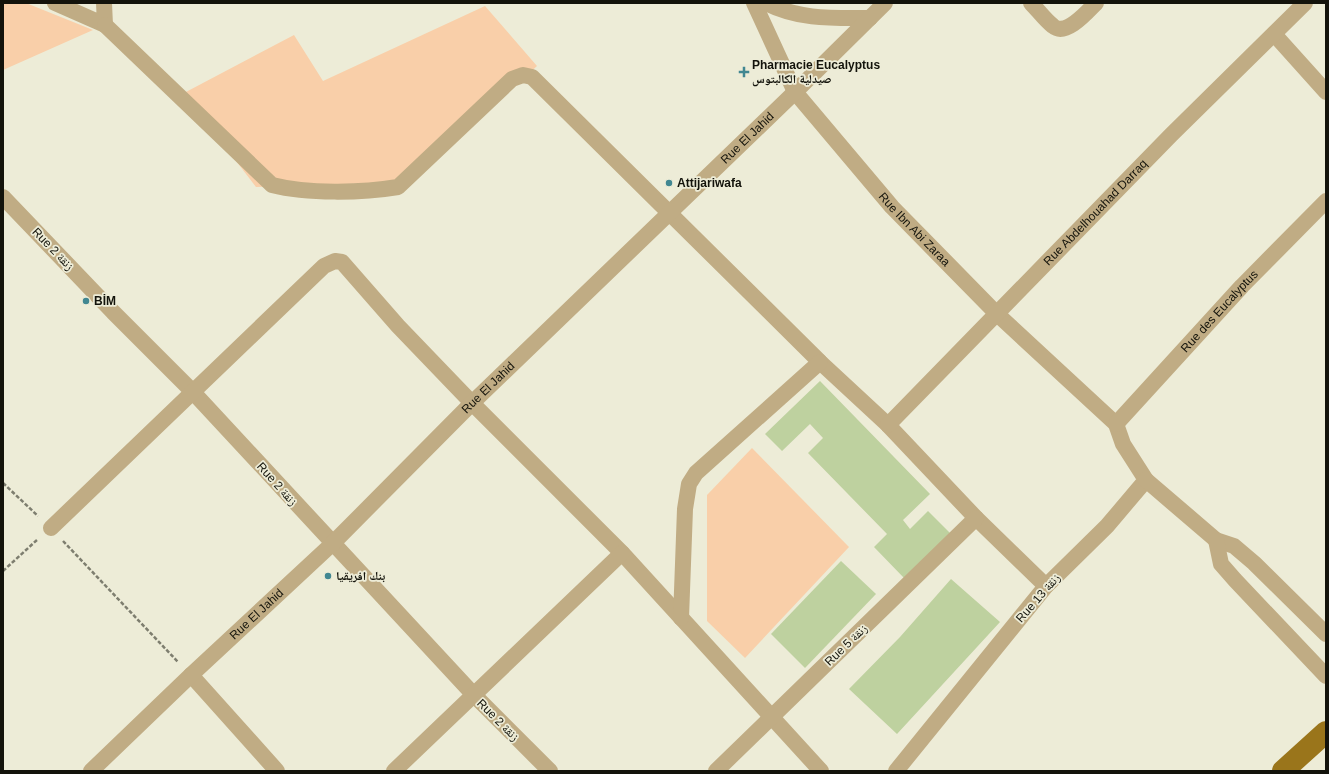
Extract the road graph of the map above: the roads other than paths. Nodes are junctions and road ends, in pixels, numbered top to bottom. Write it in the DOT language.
graph roads {
  1 [pos="55,3"];
  2 [pos="104,3"];
  3 [pos="754,3"];
  4 [pos="766,3"];
  5 [pos="885,3"];
  6 [pos="1031,3"];
  7 [pos="1096,3"];
  8 [pos="1305,3"];
  9 [pos="870,18"];
  10 [pos="105,25"];
  11 [pos="1274,34"];
  12 [pos="795,92"];
  13 [pos="1326,92"];
  14 [pos="3,197"];
  15 [pos="1326,201"];
  16 [pos="669,212"];
  17 [pos="997,314"];
  18 [pos="820,362"];
  19 [pos="192,391"];
  20 [pos="472,403"];
  21 [pos="1116,424"];
  22 [pos="888,425"];
  23 [pos="1146,480"];
  24 [pos="976,518"];
  25 [pos="51,528"];
  26 [pos="1216,540"];
  27 [pos="332,544"];
  28 [pos="622,553"];
  29 [pos="1046,586"];
  30 [pos="681,618"];
  31 [pos="1326,634"];
  32 [pos="191,675"];
  33 [pos="1326,676"];
  34 [pos="473,694"];
  35 [pos="772,717"];
  36 [pos="1326,732"];
  37 [pos="1295,767"];
  38 [pos="91,771"];
  39 [pos="277,771"];
  40 [pos="394,771"];
  41 [pos="550,771"];
  42 [pos="716,771"];
  43 [pos="821,771"];
  44 [pos="896,771"];
  1 -- 10 [label="street"];
  2 -- 10 [label="street"];
  3 -- 12 [label="street, Rue Ibn Abi Zaraa"];
  4 -- 9 [label="street"];
  5 -- 9 [label="street, Rue El Jahid"];
  6 -- 7 [label="street"];
  8 -- 11 [label="street, Rue Abdelhouahad Darraq"];
  9 -- 12 [label="street, Rue El Jahid"];
  10 -- 16 [label="street"];
  11 -- 13 [label="street"];
  11 -- 17 [label="street, Rue Abdelhouahad Darraq"];
  12 -- 16 [label="street, Rue El Jahid"];
  12 -- 17 [label="street, Rue Ibn Abi Zaraa"];
  14 -- 19 [label="street, Rue 2 زنقة"];
  15 -- 21 [label="street, Rue des Eucalyptus"];
  16 -- 18 [label="street"];
  16 -- 20 [label="street, Rue El Jahid"];
  17 -- 21 [label="street, Rue Ibn Abi Zaraa"];
  17 -- 22 [label="street, Rue Abdelhouahad Darraq"];
  18 -- 22 [label="street"];
  18 -- 30 [label="street"];
  19 -- 20 [label="street"];
  19 -- 25 [label="street"];
  19 -- 27 [label="street, Rue 2 زنقة"];
  20 -- 27 [label="street, Rue El Jahid"];
  20 -- 28 [label="street"];
  21 -- 23 [label="street"];
  22 -- 24 [label="street"];
  23 -- 26 [label="street"];
  23 -- 29 [label="street, Rue 13 زنقة"];
  24 -- 29 [label="street"];
  24 -- 35 [label="street, Rue 5 زنقة"];
  26 -- 31 [label="street"];
  26 -- 33 [label="street"];
  27 -- 32 [label="street, Rue El Jahid"];
  27 -- 34 [label="street, Rue 2 زنقة"];
  28 -- 30 [label="street"];
  28 -- 34 [label="street"];
  29 -- 44 [label="street, Rue 13 زنقة"];
  30 -- 35 [label="street"];
  32 -- 38 [label="street, Rue El Jahid"];
  32 -- 39 [label="street"];
  34 -- 40 [label="street"];
  34 -- 41 [label="street, Rue 2 زنقة"];
  35 -- 42 [label="street, Rue 5 زنقة"];
  35 -- 43 [label="street"];
  36 -- 37 [label="main road"];
}
